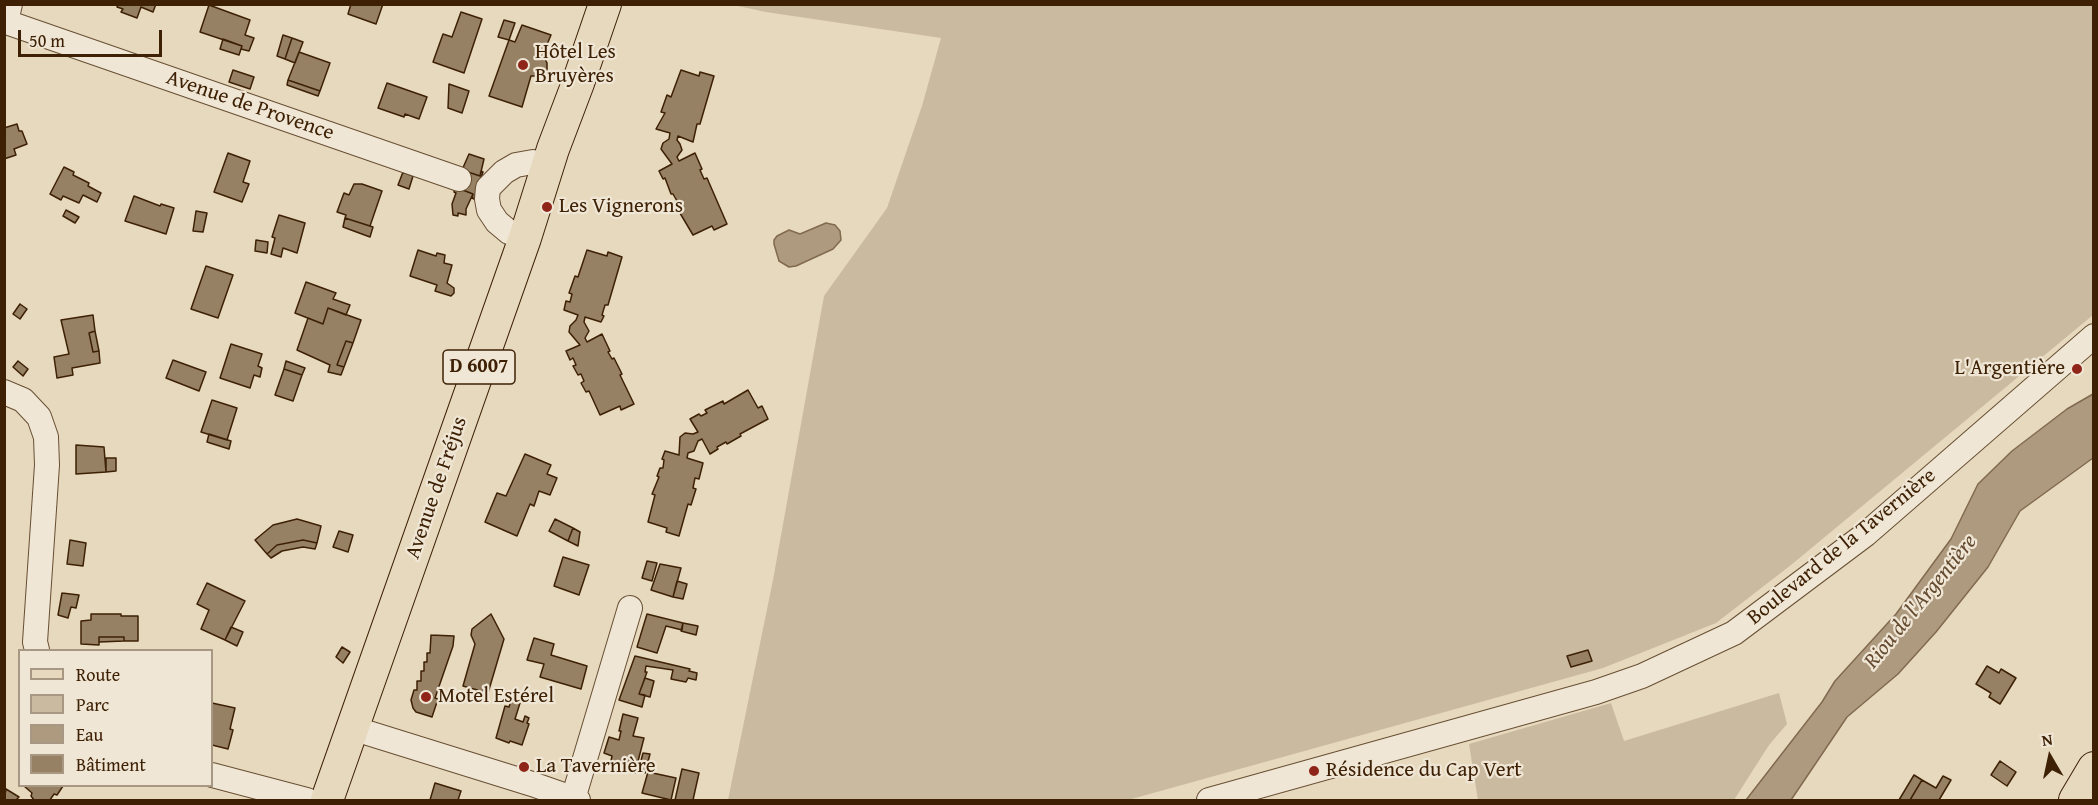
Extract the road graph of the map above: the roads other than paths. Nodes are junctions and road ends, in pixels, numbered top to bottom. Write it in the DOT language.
graph roads {
  1 [pos="605,4"];
  2 [pos="8,13"];
  3 [pos="548,166"];
  4 [pos="475,184"];
  5 [pos="525,238"];
  6 [pos="2094,336"];
  7 [pos="4,392"];
  8 [pos="630,608"];
  9 [pos="37,649"];
  10 [pos="352,728"];
  11 [pos="2094,768"];
  12 [pos="213,775"];
  13 [pos="1289,790"];
  14 [pos="576,800"];
  15 [pos="307,801"];
  16 [pos="327,801"];
  17 [pos="1209,801"];
  18 [pos="2075,801"];
  1 -- 3 [label="main road, Avenue de Fréjus / D 6007"];
  2 -- 4 [label="street, Avenue de Provence"];
  3 -- 4 [label="street"];
  3 -- 5 [label="main road, Avenue de Fréjus / D 6007"];
  4 -- 5 [label="street"];
  5 -- 10 [label="main road, Avenue de Fréjus / D 6007"];
  6 -- 13 [label="street, Boulevard de la Tavernière"];
  7 -- 9 [label="street"];
  8 -- 14 [label="street"];
  10 -- 14 [label="street"];
  10 -- 16 [label="main road, Avenue de Fréjus / D 6007"];
  11 -- 18 [label="main road"];
  12 -- 15 [label="street"];
  13 -- 17 [label="street, Boulevard de la Tavernière"];
}
